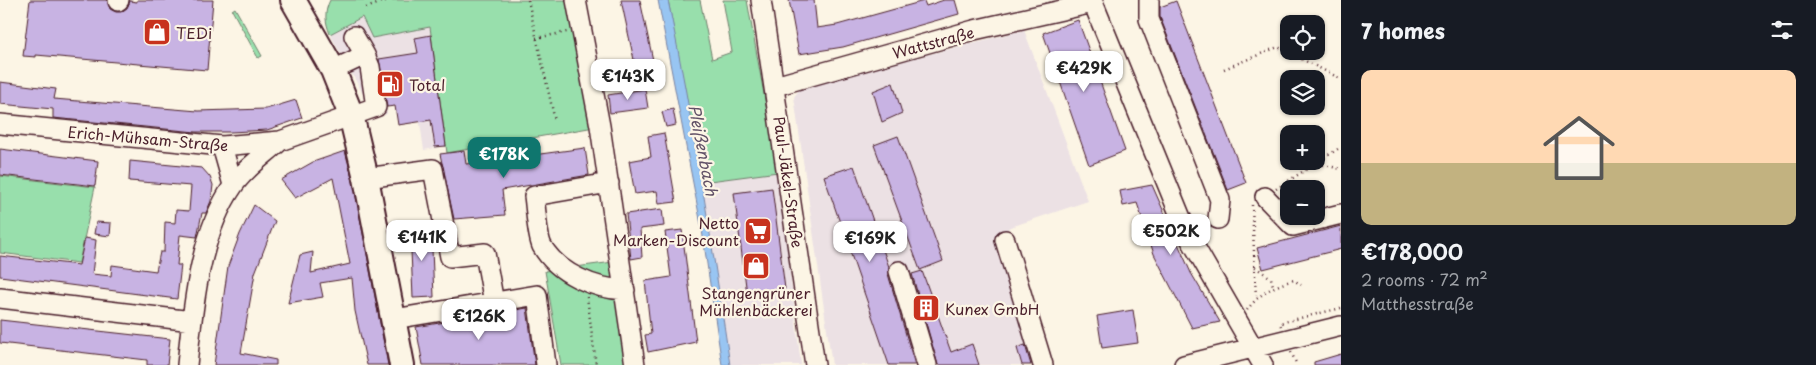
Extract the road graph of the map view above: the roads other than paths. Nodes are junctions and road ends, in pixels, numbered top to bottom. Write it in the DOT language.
graph roads {
  1 [pos="576,0"];
  2 [pos="761,0"];
  3 [pos="1149,0"];
  4 [pos="298,2"];
  5 [pos="1092,2"];
  6 [pos="354,36"];
  7 [pos="365,56"];
  8 [pos="333,70"];
  9 [pos="775,86"];
  10 [pos="351,115"];
  11 [pos="0,124"];
  12 [pos="280,141"];
  13 [pos="222,146"];
  14 [pos="372,178"];
  15 [pos="609,183"];
  16 [pos="233,185"];
  17 [pos="1263,197"];
  18 [pos="1341,214"];
  19 [pos="1218,219"];
  20 [pos="1005,240"];
  21 [pos="899,271"];
  22 [pos="625,290"];
  23 [pos="0,298"];
  24 [pos="494,303"];
  25 [pos="394,319"];
  26 [pos="192,321"];
  27 [pos="1341,326"];
  28 [pos="1253,348"];
  29 [pos="187,365"];
  30 [pos="402,365"];
  31 [pos="546,365"];
  32 [pos="635,365"];
  33 [pos="815,365"];
  34 [pos="927,365"];
  35 [pos="1043,365"];
  36 [pos="1184,365"];
  37 [pos="1263,365"];
  1 -- 15 [label="street"];
  2 -- 9 [label="street, Paul-Jäkel-Straße"];
  3 -- 19 [label="street"];
  4 -- 8 [label="main road"];
  5 -- 9 [label="street, Wattstraße"];
  5 -- 28 [label="street"];
  6 -- 7 [label="street"];
  7 -- 8 [label="street"];
  7 -- 10 [label="street, Erich-Mühsam-Straße"];
  8 -- 10 [label="main road"];
  9 -- 33 [label="street, Paul-Jäkel-Straße"];
  10 -- 12 [label="street, Erich-Mühsam-Straße"];
  10 -- 14 [label="main road"];
  11 -- 13 [label="street, Erich-Mühsam-Straße"];
  12 -- 13 [label="street, Erich-Mühsam-Straße"];
  12 -- 16 [label="street"];
  13 -- 16 [label="street"];
  14 -- 24 [label="street"];
  14 -- 25 [label="main road"];
  15 -- 22 [label="street"];
  15 -- 22 [label="street"];
  16 -- 26 [label="street"];
  17 -- 18 [label="street"];
  20 -- 35 [label="street"];
  21 -- 34 [label="street"];
  22 -- 32 [label="street"];
  23 -- 26 [label="street"];
  24 -- 25 [label="street"];
  24 -- 31 [label="street"];
  25 -- 30 [label="main road"];
  26 -- 29 [label="street"];
  27 -- 28 [label="street"];
  28 -- 36 [label="street"];
  28 -- 37 [label="street"];
}
